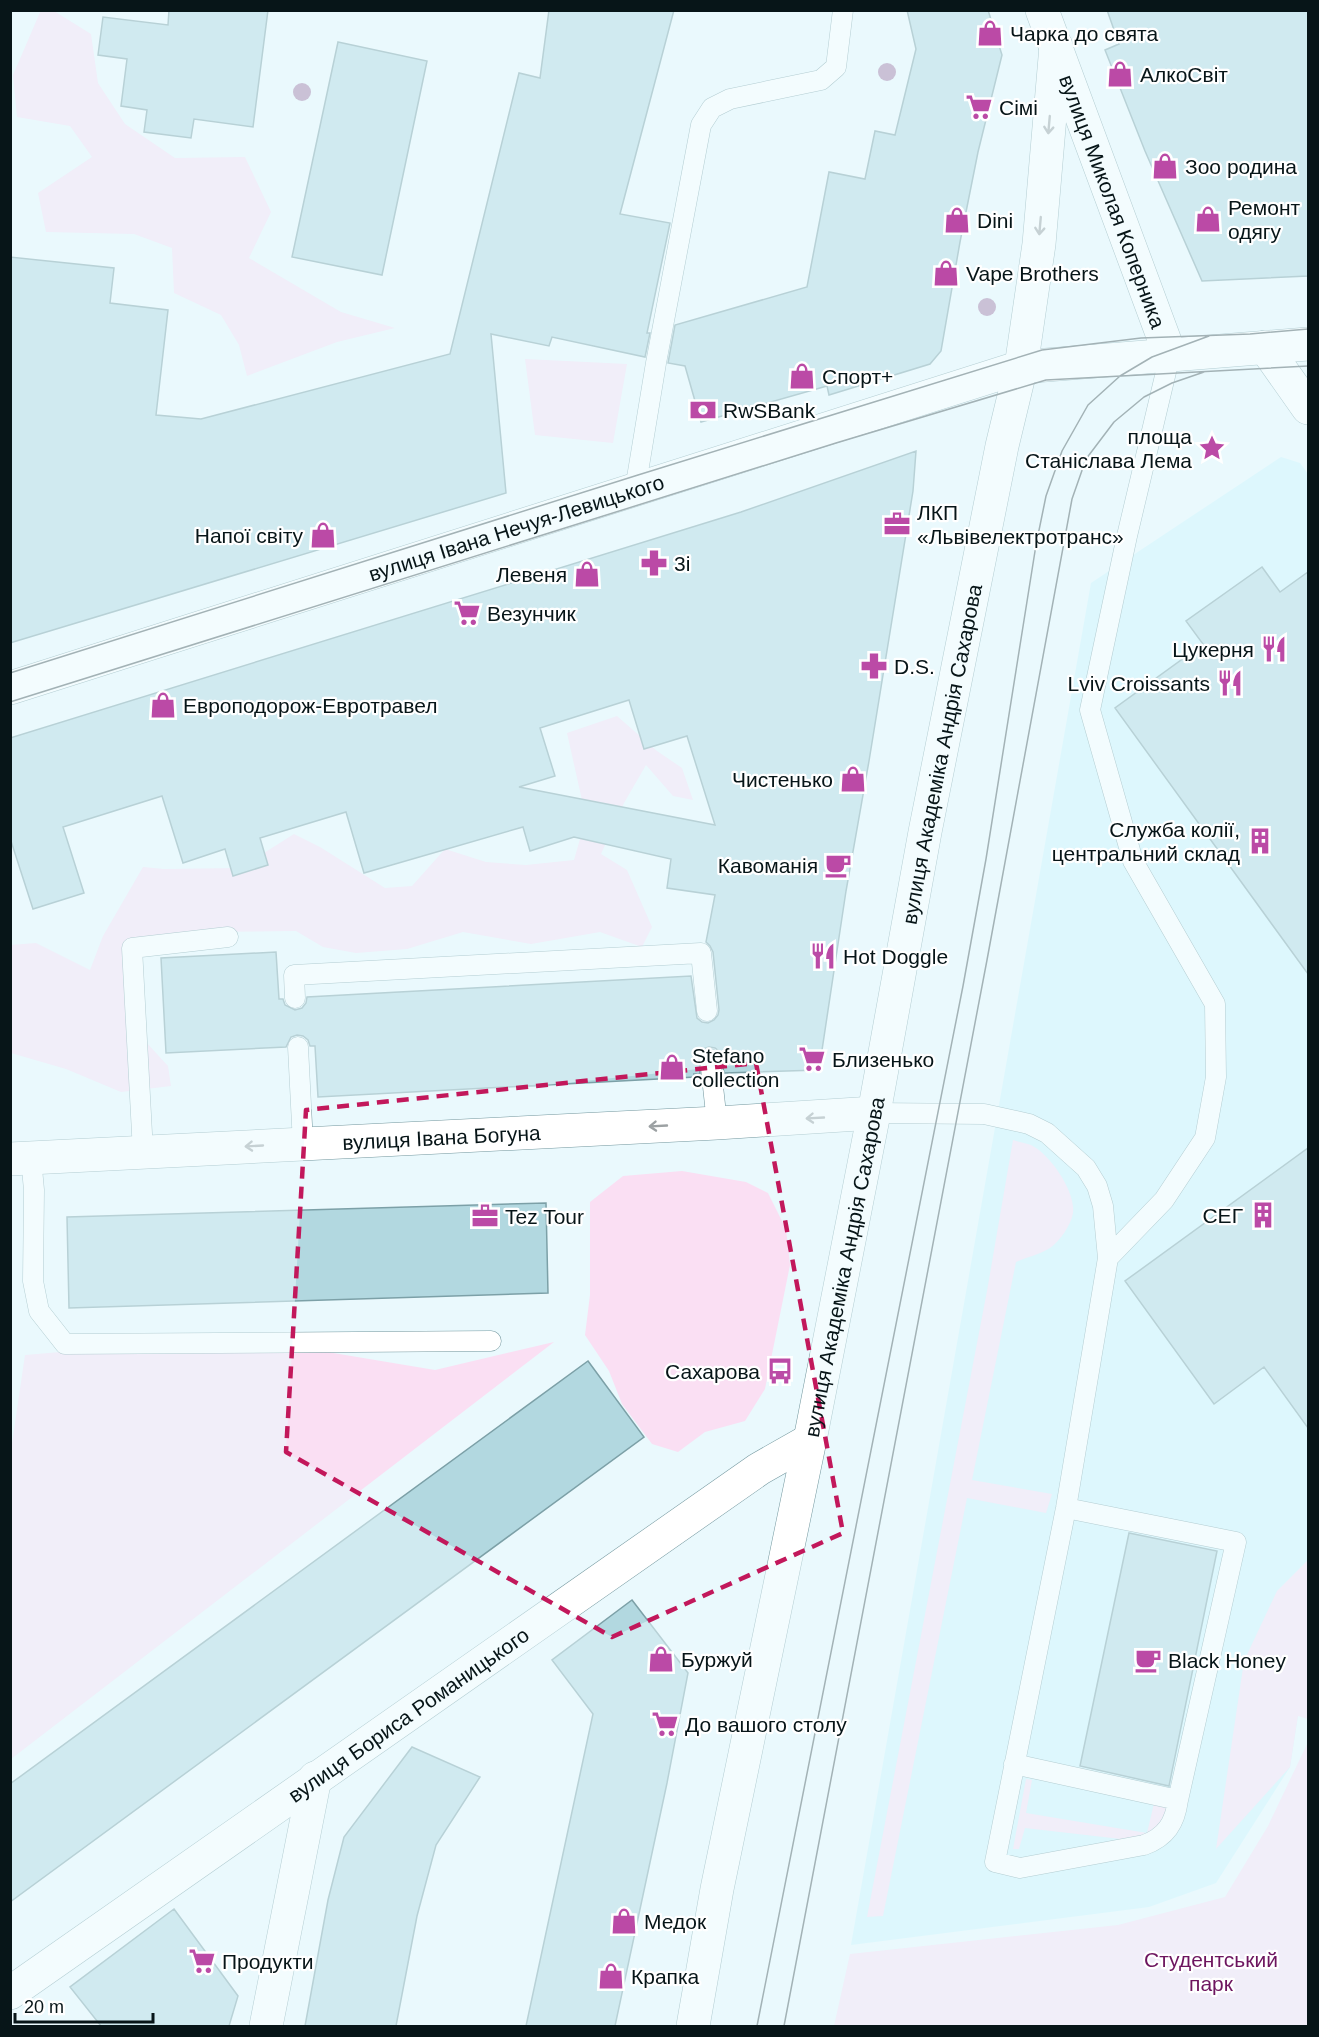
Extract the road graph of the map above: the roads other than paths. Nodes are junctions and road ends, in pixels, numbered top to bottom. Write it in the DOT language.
graph roads {
  1 [pos="843,10"];
  2 [pos="1042,10"];
  3 [pos="1056,46"];
  4 [pos="1308,344"];
  5 [pos="1265,347"];
  6 [pos="1170,356"];
  7 [pos="1021,367"];
  8 [pos="1308,408"];
  9 [pos="635,490"];
  10 [pos="10,688"];
  11 [pos="228,937"];
  12 [pos="295,998"];
  13 [pos="708,1011"];
  14 [pos="298,1047"];
  15 [pos="710,1059"];
  16 [pos="873,1113"];
  17 [pos="717,1123"];
  18 [pos="303,1144"];
  19 [pos="143,1152"];
  20 [pos="21,1158"];
  21 [pos="1107,1258"];
  22 [pos="491,1341"];
  23 [pos="810,1440"];
  24 [pos="1066,1508"];
  25 [pos="1014,1764"];
  26 [pos="315,1779"];
  27 [pos="1178,1800"];
  28 [pos="10,1993"];
  29 [pos="266,2026"];
  30 [pos="693,2026"];
  1 -- 9 [label="lane"];
  2 -- 3 [label="main road, вулиця Миколая Коперника"];
  3 -- 6 [label="main road, вулиця Миколая Коперника"];
  3 -- 7 [label="main road, вулиця Миколая Коперника, one-way"];
  4 -- 5 [label="main road, вулиця Івана Нечуя-Левицького"];
  5 -- 6 [label="main road, вулиця Івана Нечуя-Левицького"];
  5 -- 8 [label="main road"];
  6 -- 7 [label="main road, вулиця Івана Нечуя-Левицького"];
  6 -- 21 [label="lane"];
  7 -- 9 [label="main road, вулиця Івана Нечуя-Левицького"];
  7 -- 16 [label="main road, вулиця Академіка Андрія Сахарова"];
  9 -- 10 [label="main road, вулиця Івана Нечуя-Левицького"];
  11 -- 19 [label="lane"];
  12 -- 13 [label="lane"];
  14 -- 18 [label="lane"];
  15 -- 17 [label="lane"];
  16 -- 17 [label="main road, вулиця Івана Богуна, one-way"];
  16 -- 21 [label="lane"];
  16 -- 23 [label="main road, вулиця Академіка Андрія Сахарова"];
  17 -- 18 [label="main road, вулиця Івана Богуна, one-way"];
  18 -- 19 [label="main road, вулиця Івана Богуна, one-way"];
  19 -- 20 [label="main road, вулиця Івана Богуна"];
  20 -- 22 [label="lane"];
  21 -- 24 [label="lane"];
  23 -- 26 [label="main road, вулиця Бориса Романицького"];
  23 -- 30 [label="main road, вулиця Академіка Андрія Сахарова"];
  24 -- 25 [label="lane"];
  24 -- 27 [label="lane"];
  25 -- 27 [label="lane"];
  25 -- 27 [label="lane"];
  26 -- 28 [label="main road, вулиця Бориса Романицького"];
  26 -- 29 [label="main road"];
}
